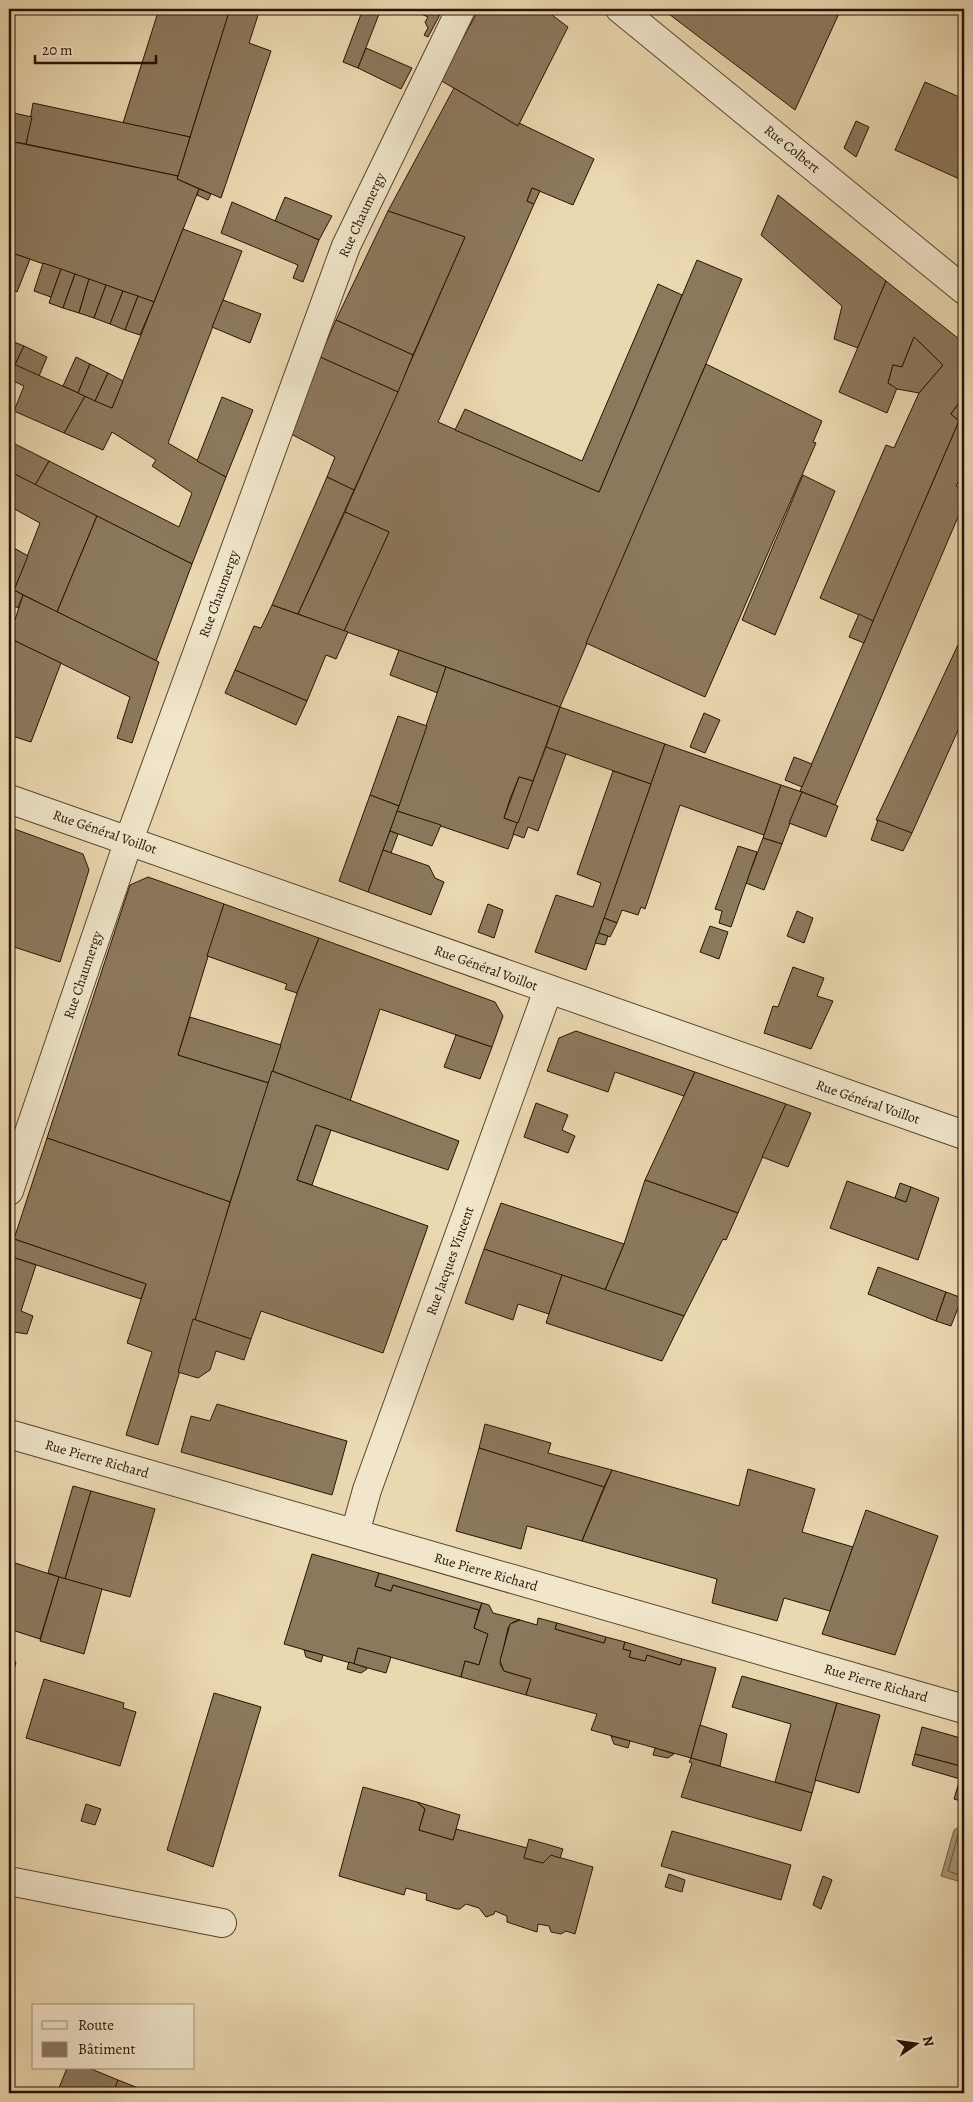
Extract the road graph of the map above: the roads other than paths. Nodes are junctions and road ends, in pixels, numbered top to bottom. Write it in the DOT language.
graph roads {
  1 [pos="461,9"];
  2 [pos="620,9"];
  3 [pos="962,282"];
  4 [pos="9,799"];
  5 [pos="129,840"];
  6 [pos="548,990"];
  7 [pos="964,1135"];
  8 [pos="9,1192"];
  9 [pos="9,1434"];
  10 [pos="355,1533"];
  11 [pos="964,1708"];
  12 [pos="9,1881"];
  13 [pos="222,1923"];
  1 -- 5 [label="street, Rue Chaumergy"];
  2 -- 3 [label="street, Rue Colbert"];
  4 -- 5 [label="street, Rue Général Voillot"];
  5 -- 6 [label="street, Rue Général Voillot"];
  5 -- 8 [label="street, Rue Chaumergy"];
  6 -- 7 [label="street, Rue Général Voillot"];
  6 -- 10 [label="street, Rue Jacques Vincent"];
  9 -- 10 [label="street, Rue Pierre Richard"];
  10 -- 11 [label="street, Rue Pierre Richard"];
  12 -- 13 [label="street"];
}
